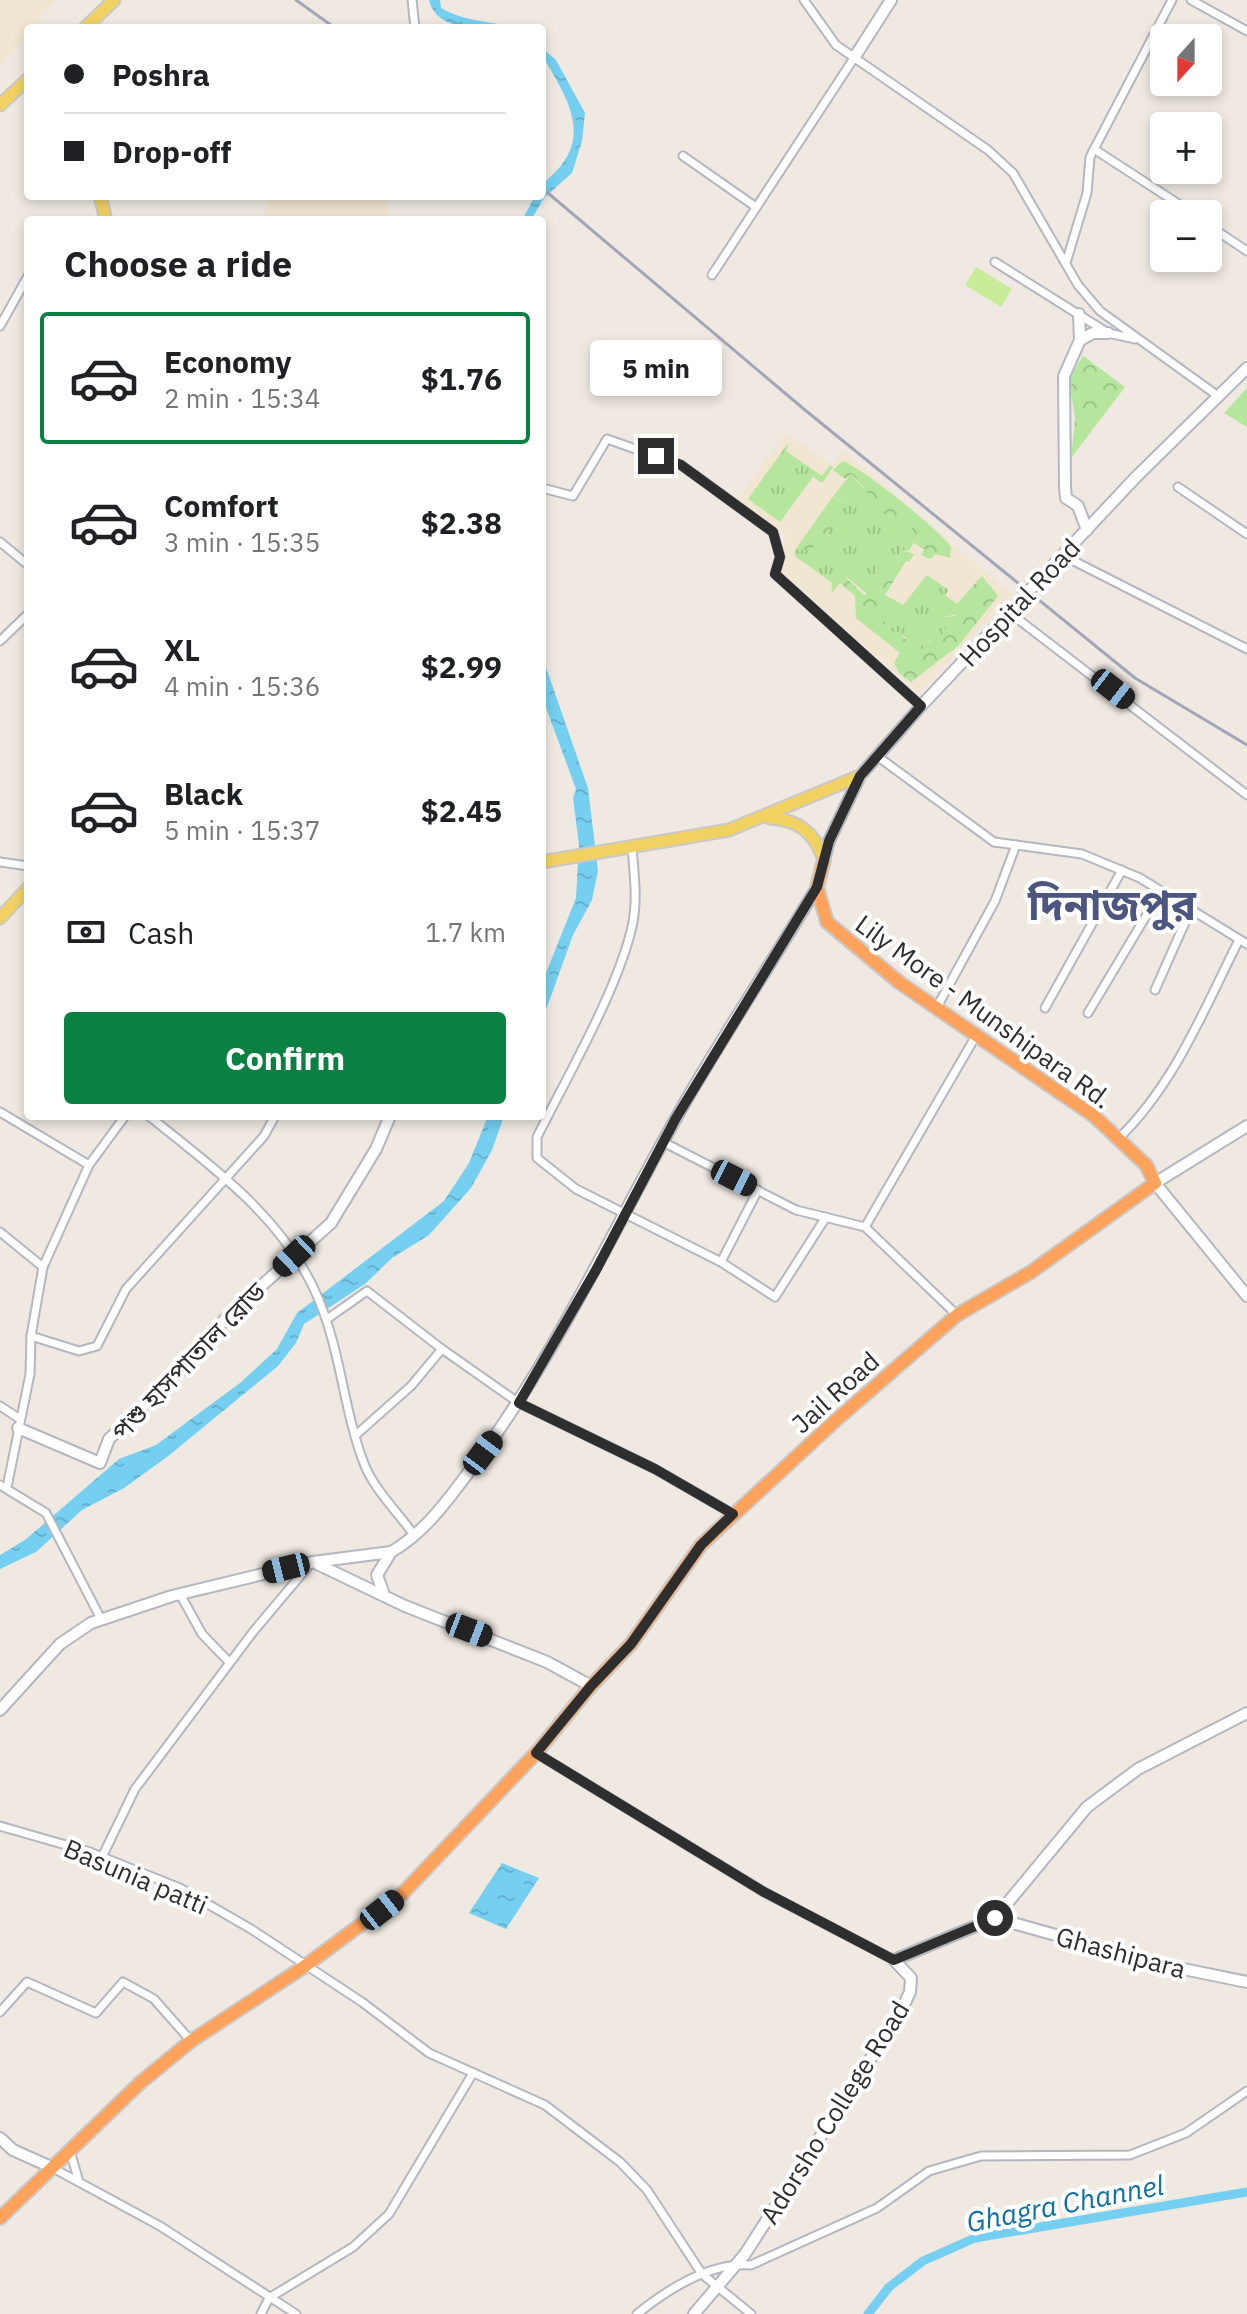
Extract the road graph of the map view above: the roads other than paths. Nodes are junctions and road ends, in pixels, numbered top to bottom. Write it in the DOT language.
graph roads {
  1 [pos="114,0"];
  2 [pos="412,0"];
  3 [pos="804,0"];
  4 [pos="891,0"];
  5 [pos="1172,0"];
  6 [pos="1191,0"];
  7 [pos="104,12"];
  8 [pos="90,24"];
  9 [pos="100,24"];
  10 [pos="415,24"];
  11 [pos="1247,31"];
  12 [pos="854,58"];
  13 [pos="24,83"];
  14 [pos="0,105"];
  15 [pos="1094,149"];
  16 [pos="683,156"];
  17 [pos="1172,200"];
  18 [pos="756,207"];
  19 [pos="1222,234"];
  20 [pos="1247,251"];
  21 [pos="995,262"];
  22 [pos="1066,263"];
  23 [pos="712,275"];
  24 [pos="24,283"];
  25 [pos="1079,314"];
  26 [pos="0,326"];
  27 [pos="1108,333"];
  28 [pos="1138,339"];
  29 [pos="1080,340"];
  30 [pos="1247,368"];
  31 [pos="1218,396"];
  32 [pos="1178,487"];
  33 [pos="546,489"];
  34 [pos="1087,530"];
  35 [pos="1247,534"];
  36 [pos="0,542"];
  37 [pos="1064,556"];
  38 [pos="24,562"];
  39 [pos="1010,613"];
  40 [pos="24,618"];
  41 [pos="0,641"];
  42 [pos="1247,649"];
  43 [pos="921,706"];
  44 [pos="877,756"];
  45 [pos="860,776"];
  46 [pos="1247,795"];
  47 [pos="765,817"];
  48 [pos="1016,845"];
  49 [pos="632,847"];
  50 [pos="824,860"];
  51 [pos="546,861"];
  52 [pos="0,862"];
  53 [pos="24,865"];
  54 [pos="1122,870"];
  55 [pos="817,887"];
  56 [pos="1161,891"];
  57 [pos="24,892"];
  58 [pos="1191,909"];
  59 [pos="0,918"];
  60 [pos="1243,942"];
  61 [pos="1155,990"];
  62 [pos="937,1007"];
  63 [pos="1045,1008"];
  64 [pos="1088,1013"];
  65 [pos="977,1034"];
  66 [pos="0,1112"];
  67 [pos="546,1118"];
  68 [pos="122,1120"];
  69 [pos="154,1120"];
  70 [pos="273,1120"];
  71 [pos="388,1120"];
  72 [pos="545,1120"];
  73 [pos="1247,1126"];
  74 [pos="1118,1139"];
  75 [pos="663,1142"];
  76 [pos="89,1165"];
  77 [pos="226,1179"];
  78 [pos="1155,1183"];
  79 [pos="758,1190"];
  80 [pos="626,1213"];
  81 [pos="826,1217"];
  82 [pos="865,1227"];
  83 [pos="0,1232"];
  84 [pos="294,1256"];
  85 [pos="721,1262"];
  86 [pos="43,1267"];
  87 [pos="1247,1296"];
  88 [pos="957,1315"];
  89 [pos="326,1317"];
  90 [pos="31,1336"];
  91 [pos="442,1349"];
  92 [pos="519,1403"];
  93 [pos="0,1406"];
  94 [pos="19,1423"];
  95 [pos="357,1434"];
  96 [pos="4,1486"];
  97 [pos="733,1514"];
  98 [pos="414,1535"];
  99 [pos="391,1552"];
  100 [pos="313,1562"];
  101 [pos="383,1592"];
  102 [pos="180,1594"];
  103 [pos="101,1619"];
  104 [pos="229,1662"];
  105 [pos="591,1686"];
  106 [pos="0,1710"];
  107 [pos="1247,1713"];
  108 [pos="536,1753"];
  109 [pos="0,1826"];
  110 [pos="102,1857"];
  111 [pos="995,1918"];
  112 [pos="894,1960"];
  113 [pos="305,1966"];
  114 [pos="1247,1982"];
  115 [pos="0,2012"];
  116 [pos="191,2041"];
  117 [pos="473,2073"];
  118 [pos="1247,2091"];
  119 [pos="0,2138"];
  120 [pos="69,2149"];
  121 [pos="51,2167"];
  122 [pos="80,2182"];
  123 [pos="0,2218"];
  124 [pos="735,2263"];
  125 [pos="702,2274"];
  126 [pos="716,2286"];
  127 [pos="269,2298"];
  128 [pos="261,2314"];
  129 [pos="296,2314"];
  130 [pos="637,2314"];
  131 [pos="694,2314"];
  132 [pos="751,2314"];
  1 -- 7 [label="main road"];
  2 -- 10 [label="street"];
  3 -- 12 [label="street"];
  4 -- 12 [label="street"];
  5 -- 15 [label="street"];
  6 -- 11 [label="street"];
  7 -- 8 [label="main road"];
  7 -- 9 [label="main road"];
  12 -- 18 [label="street"];
  12 -- 22 [label="street"];
  13 -- 14 [label="main road"];
  15 -- 17 [label="street"];
  15 -- 22 [label="street"];
  16 -- 18 [label="street"];
  18 -- 23 [label="street"];
  19 -- 20 [label="street"];
  21 -- 25 [label="street"];
  22 -- 28 [label="street"];
  24 -- 26 [label="street"];
  25 -- 27 [label="street"];
  25 -- 29 [label="street"];
  27 -- 28 [label="street"];
  27 -- 29 [label="street"];
  28 -- 31 [label="street"];
  29 -- 34 [label="street"];
  30 -- 31 [label="street, Hospital Road"];
  31 -- 34 [label="street, Hospital Road"];
  32 -- 35 [label="street"];
  33 -- 43 [label="street"];
  34 -- 37 [label="street, Hospital Road"];
  36 -- 38 [label="street"];
  37 -- 39 [label="street, Hospital Road"];
  37 -- 42 [label="street"];
  39 -- 43 [label="street, Hospital Road"];
  39 -- 46 [label="street"];
  40 -- 41 [label="street"];
  43 -- 44 [label="street, Hospital Road"];
  44 -- 45 [label="street, Hospital Road"];
  44 -- 48 [label="street"];
  45 -- 47 [label="main road"];
  45 -- 50 [label="street, Hospital Road"];
  47 -- 49 [label="main road"];
  47 -- 50 [label="main road"];
  48 -- 54 [label="street"];
  48 -- 62 [label="street"];
  49 -- 51 [label="main road"];
  49 -- 67 [label="street"];
  50 -- 55 [label="highway"];
  52 -- 53 [label="street"];
  54 -- 56 [label="street"];
  54 -- 63 [label="street"];
  55 -- 62 [label="highway, Lily More - Munshipara Rd."];
  55 -- 75 [label="street"];
  56 -- 58 [label="street"];
  56 -- 64 [label="street"];
  57 -- 59 [label="main road"];
  58 -- 60 [label="street"];
  58 -- 61 [label="street"];
  60 -- 74 [label="street"];
  62 -- 65 [label="highway, Lily More - Munshipara Rd."];
  65 -- 74 [label="highway, Lily More - Munshipara Rd."];
  65 -- 82 [label="street"];
  66 -- 76 [label="street"];
  68 -- 76 [label="street"];
  69 -- 77 [label="street"];
  70 -- 77 [label="street"];
  71 -- 84 [label="street, পশু হাসপাতাল রোড"];
  72 -- 80 [label="street"];
  73 -- 78 [label="street"];
  74 -- 78 [label="highway, Lily More - Munshipara Rd."];
  75 -- 79 [label="street"];
  75 -- 80 [label="street"];
  76 -- 86 [label="street"];
  77 -- 84 [label="street"];
  77 -- 90 [label="street"];
  78 -- 87 [label="street"];
  78 -- 88 [label="highway, Jail Road"];
  79 -- 81 [label="street"];
  79 -- 85 [label="street"];
  80 -- 85 [label="street"];
  80 -- 92 [label="street"];
  81 -- 82 [label="street"];
  81 -- 85 [label="street"];
  82 -- 88 [label="street"];
  83 -- 86 [label="street"];
  84 -- 89 [label="street"];
  84 -- 94 [label="street, পশু হাসপাতাল রোড"];
  86 -- 90 [label="street"];
  88 -- 97 [label="highway, Jail Road"];
  89 -- 91 [label="street"];
  89 -- 95 [label="street"];
  90 -- 94 [label="street"];
  91 -- 92 [label="street"];
  91 -- 95 [label="street"];
  92 -- 97 [label="street"];
  92 -- 98 [label="street"];
  93 -- 94 [label="street"];
  94 -- 96 [label="street"];
  95 -- 98 [label="street"];
  96 -- 103 [label="street"];
  97 -- 105 [label="highway, Jail Road"];
  98 -- 99 [label="street"];
  99 -- 100 [label="street"];
  99 -- 101 [label="street"];
  100 -- 101 [label="street"];
  100 -- 102 [label="street"];
  100 -- 104 [label="street"];
  101 -- 105 [label="street"];
  102 -- 103 [label="street"];
  102 -- 104 [label="street"];
  103 -- 106 [label="street"];
  104 -- 110 [label="street"];
  105 -- 108 [label="highway, Jail Road"];
  107 -- 111 [label="street"];
  108 -- 112 [label="street"];
  108 -- 113 [label="highway, Jail Road"];
  109 -- 110 [label="street, Basunia patti"];
  110 -- 113 [label="street, Basunia patti"];
  111 -- 112 [label="street"];
  111 -- 114 [label="street, Ghashipara"];
  112 -- 124 [label="street, Adorsho College Road"];
  113 -- 116 [label="highway, Jail Road"];
  113 -- 117 [label="street, Basunia patti"];
  115 -- 116 [label="street"];
  116 -- 120 [label="highway, Jail Road"];
  117 -- 125 [label="street, Basunia patti"];
  117 -- 127 [label="street"];
  118 -- 124 [label="street"];
  119 -- 121 [label="street"];
  120 -- 121 [label="highway, Jail Road"];
  120 -- 122 [label="street"];
  121 -- 122 [label="street"];
  121 -- 123 [label="highway, Jail Road"];
  122 -- 127 [label="street"];
  124 -- 125 [label="street"];
  124 -- 126 [label="street"];
  125 -- 126 [label="street, Basunia patti"];
  125 -- 130 [label="street"];
  126 -- 131 [label="street"];
  126 -- 132 [label="street, Basunia patti"];
  127 -- 128 [label="street"];
  127 -- 129 [label="street"];
}
